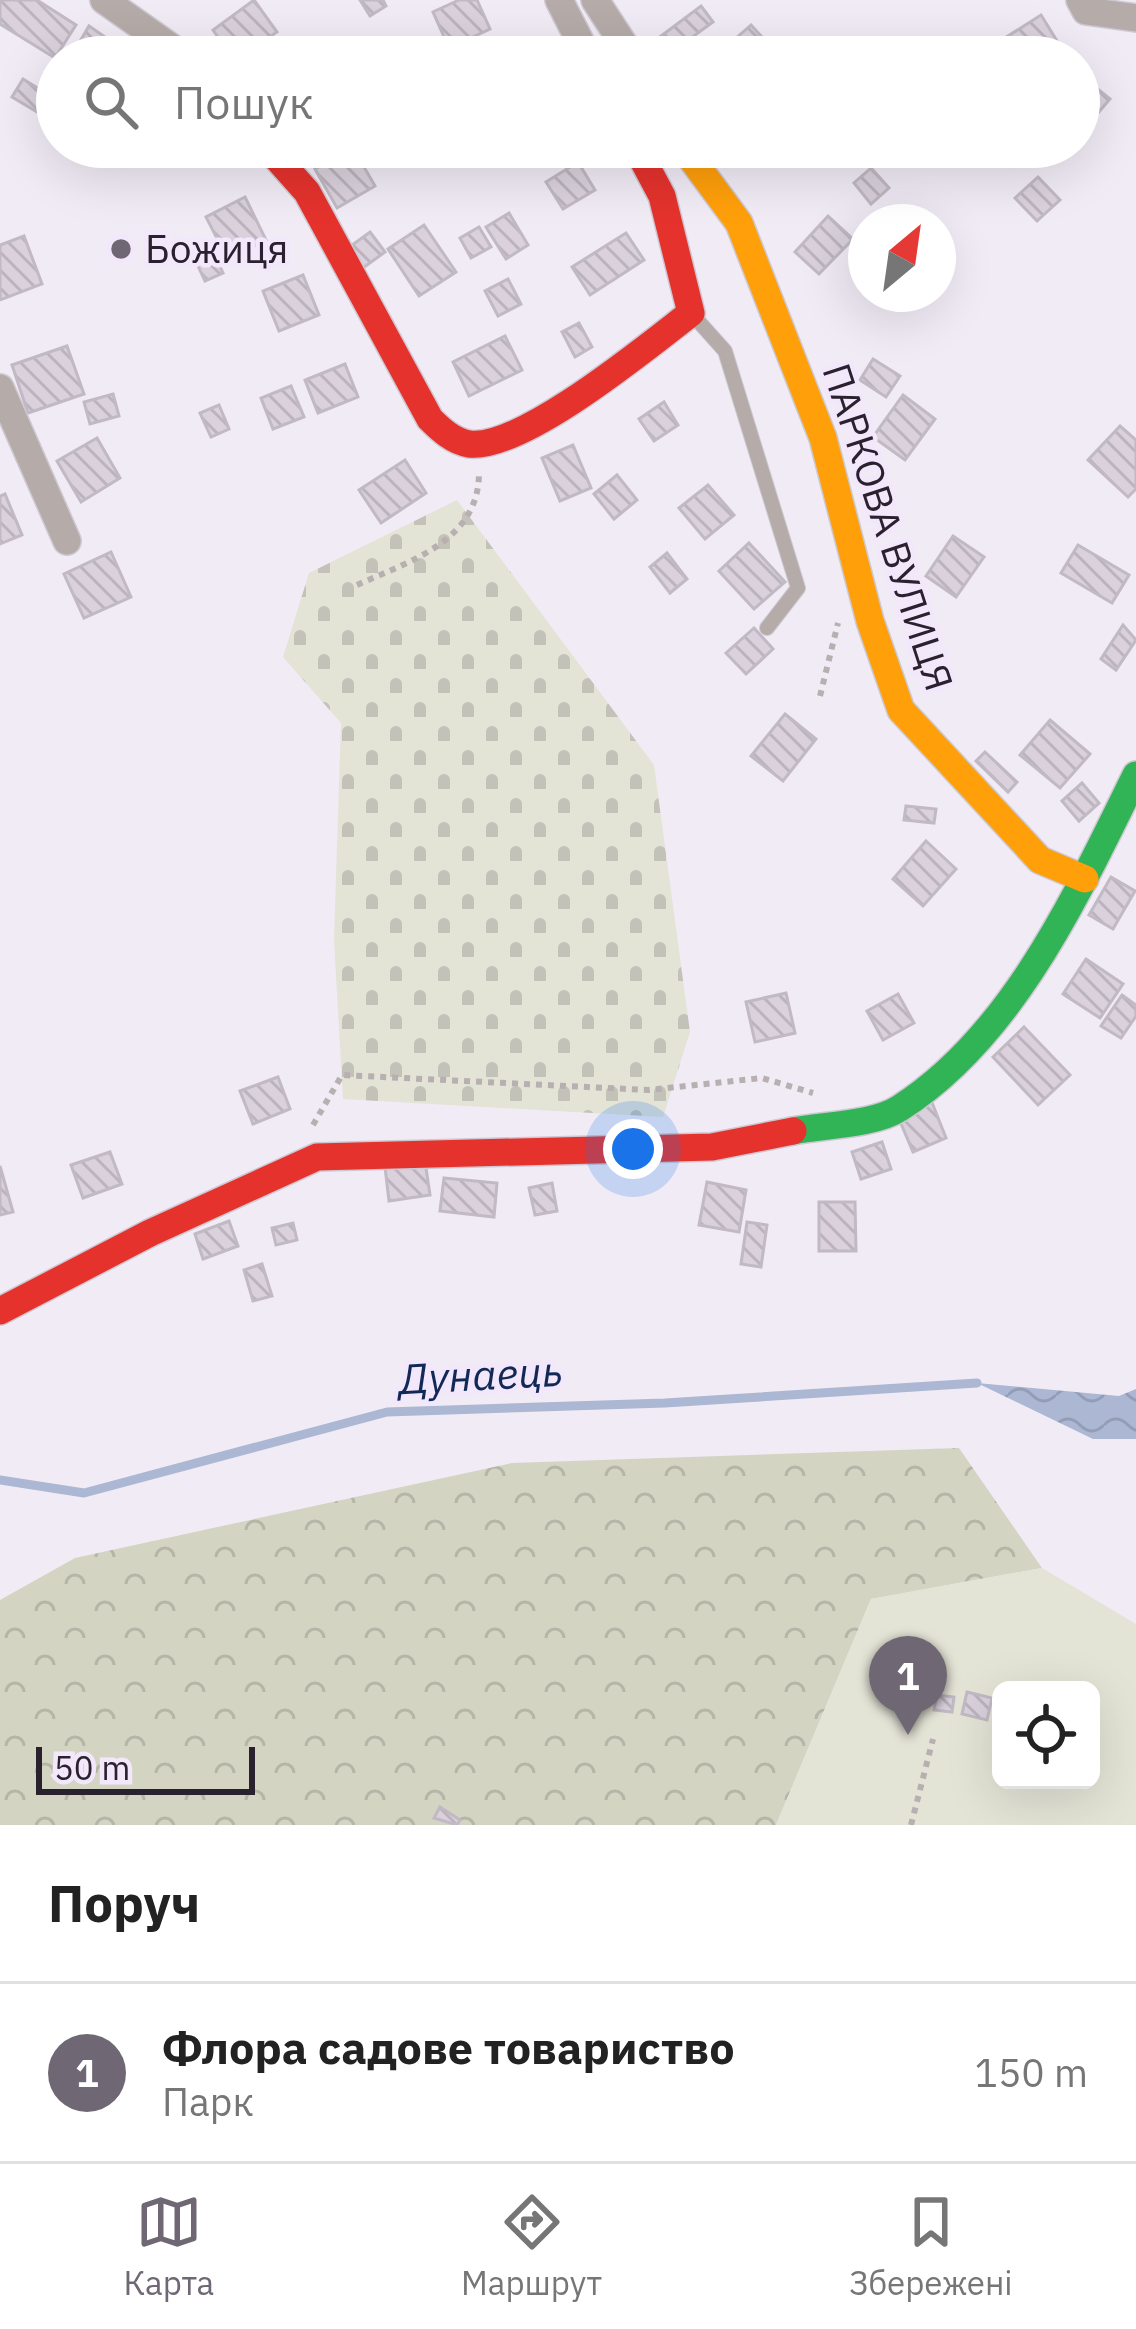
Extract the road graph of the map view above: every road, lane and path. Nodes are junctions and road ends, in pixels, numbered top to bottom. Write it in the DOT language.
graph roads {
  1 [pos="104,0"];
  2 [pos="559,0"];
  3 [pos="595,0"];
  4 [pos="1080,0"];
  5 [pos="1136,19"];
  6 [pos="155,36"];
  7 [pos="577,36"];
  8 [pos="618,36"];
  9 [pos="286,168"];
  10 [pos="647,168"];
  11 [pos="668,168"];
  12 [pos="698,168"];
  13 [pos="662,196"];
  14 [pos="691,313"];
  15 [pos="0,388"];
  16 [pos="479,444"];
  17 [pos="68,541"];
  18 [pos="357,585"];
  19 [pos="767,628"];
  20 [pos="1136,775"];
  21 [pos="1085,879"];
  22 [pos="821,1096"];
  23 [pos="286,1171"];
  24 [pos="0,1311"];
  25 [pos="933,1739"];
  26 [pos="911,1825"];
  1 -- 6 [label="street"];
  2 -- 7 [label="street"];
  3 -- 8 [label="street"];
  4 -- 5 [label="street"];
  9 -- 16 [label="street"];
  10 -- 13 [label="street"];
  11 -- 13 [label="street"];
  12 -- 21 [label="street, ПАРКОВА ВУЛИЦЯ"];
  13 -- 14 [label="street"];
  14 -- 16 [label="street"];
  14 -- 19 [label="lane"];
  15 -- 17 [label="street"];
  16 -- 18 [label="path"];
  20 -- 21 [label="street"];
  21 -- 23 [label="street"];
  22 -- 23 [label="path"];
  23 -- 24 [label="street"];
  25 -- 26 [label="path"];
}
